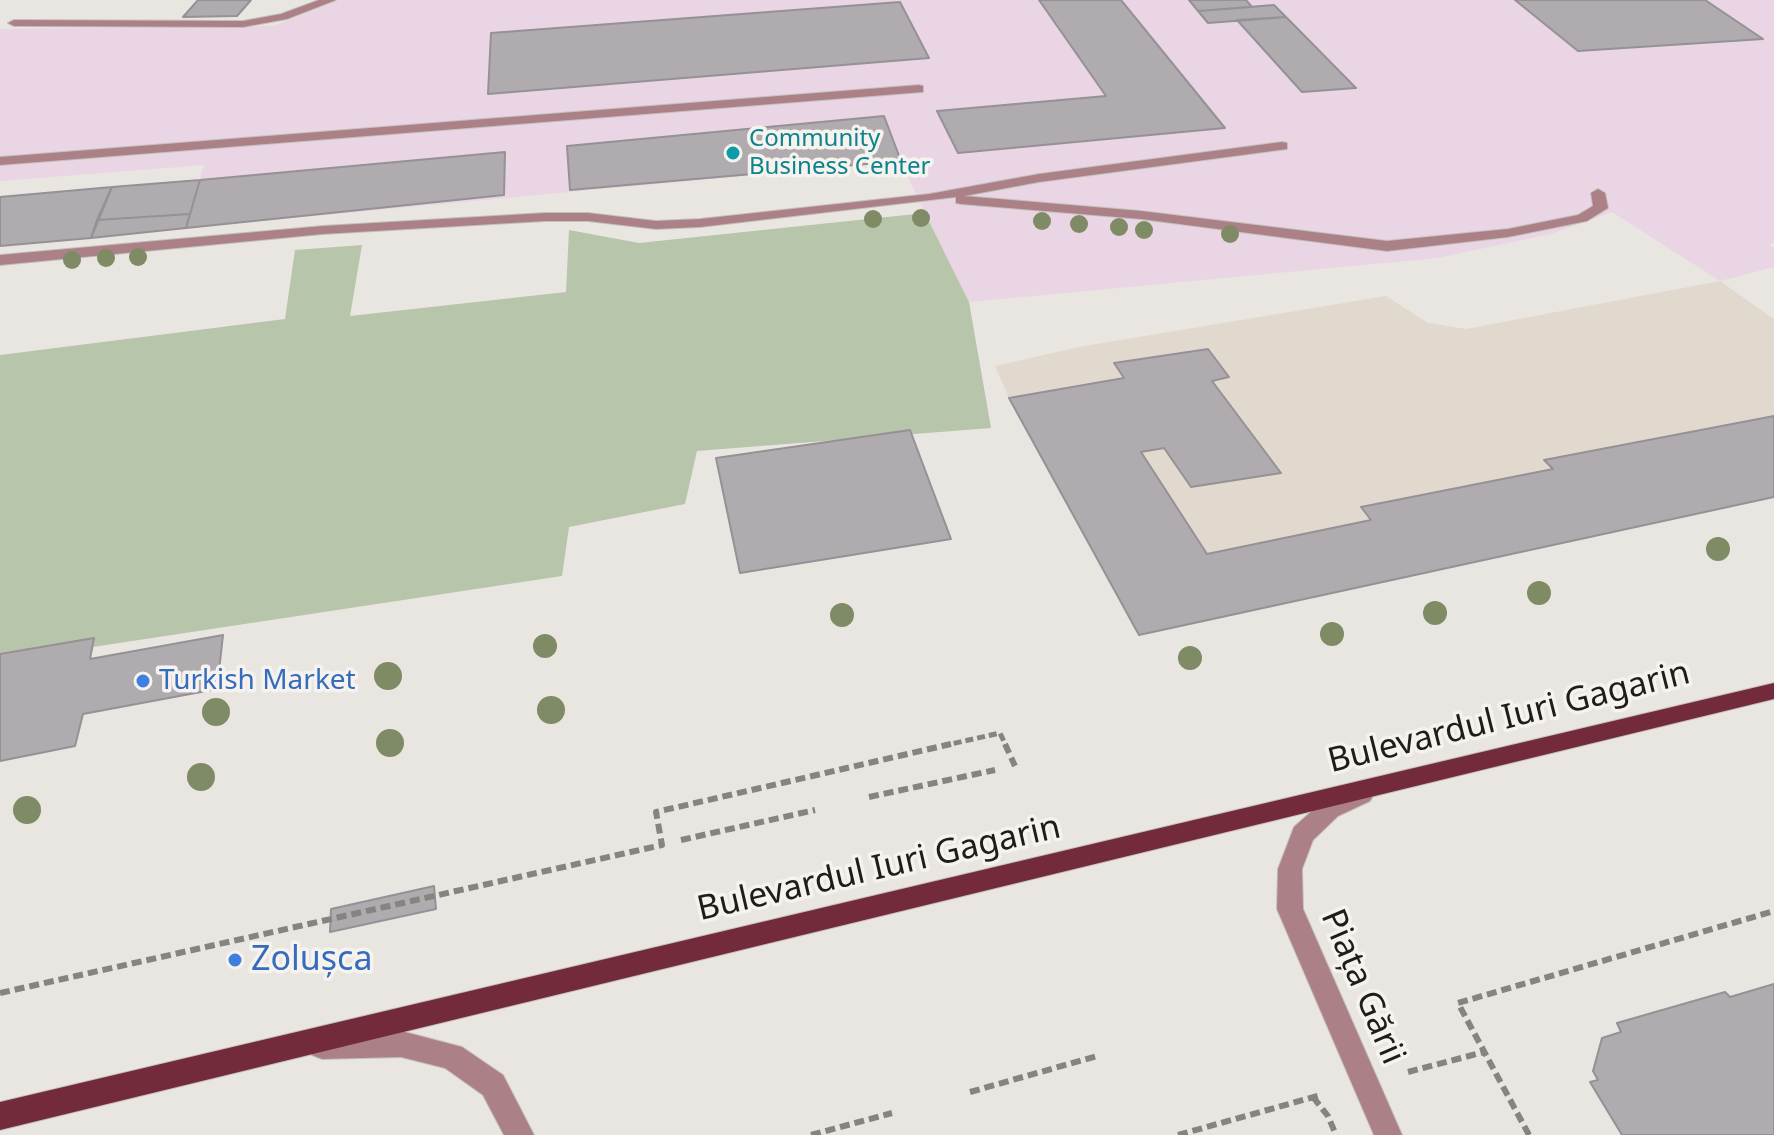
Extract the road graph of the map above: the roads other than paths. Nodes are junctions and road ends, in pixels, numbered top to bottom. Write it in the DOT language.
graph roads {
  1 [pos="330,0"];
  2 [pos="14,23"];
  3 [pos="919,89"];
  4 [pos="1282,146"];
  5 [pos="0,161"];
  6 [pos="1598,193"];
  7 [pos="929,198"];
  8 [pos="0,260"];
  9 [pos="1774,691"];
  10 [pos="1401,781"];
  11 [pos="294,1046"];
  12 [pos="0,1116"];
  13 [pos="520,1135"];
  14 [pos="1388,1135"];
  1 -- 2 [label="street"];
  3 -- 5 [label="street"];
  4 -- 7 [label="street"];
  6 -- 7 [label="street"];
  7 -- 8 [label="street"];
  9 -- 10 [label="main road, Bulevardul Iuri Gagarin"];
  10 -- 11 [label="main road, Bulevardul Iuri Gagarin"];
  10 -- 14 [label="street, Piața Gării"];
  11 -- 12 [label="main road, Bulevardul Iuri Gagarin"];
  11 -- 13 [label="street"];
}
